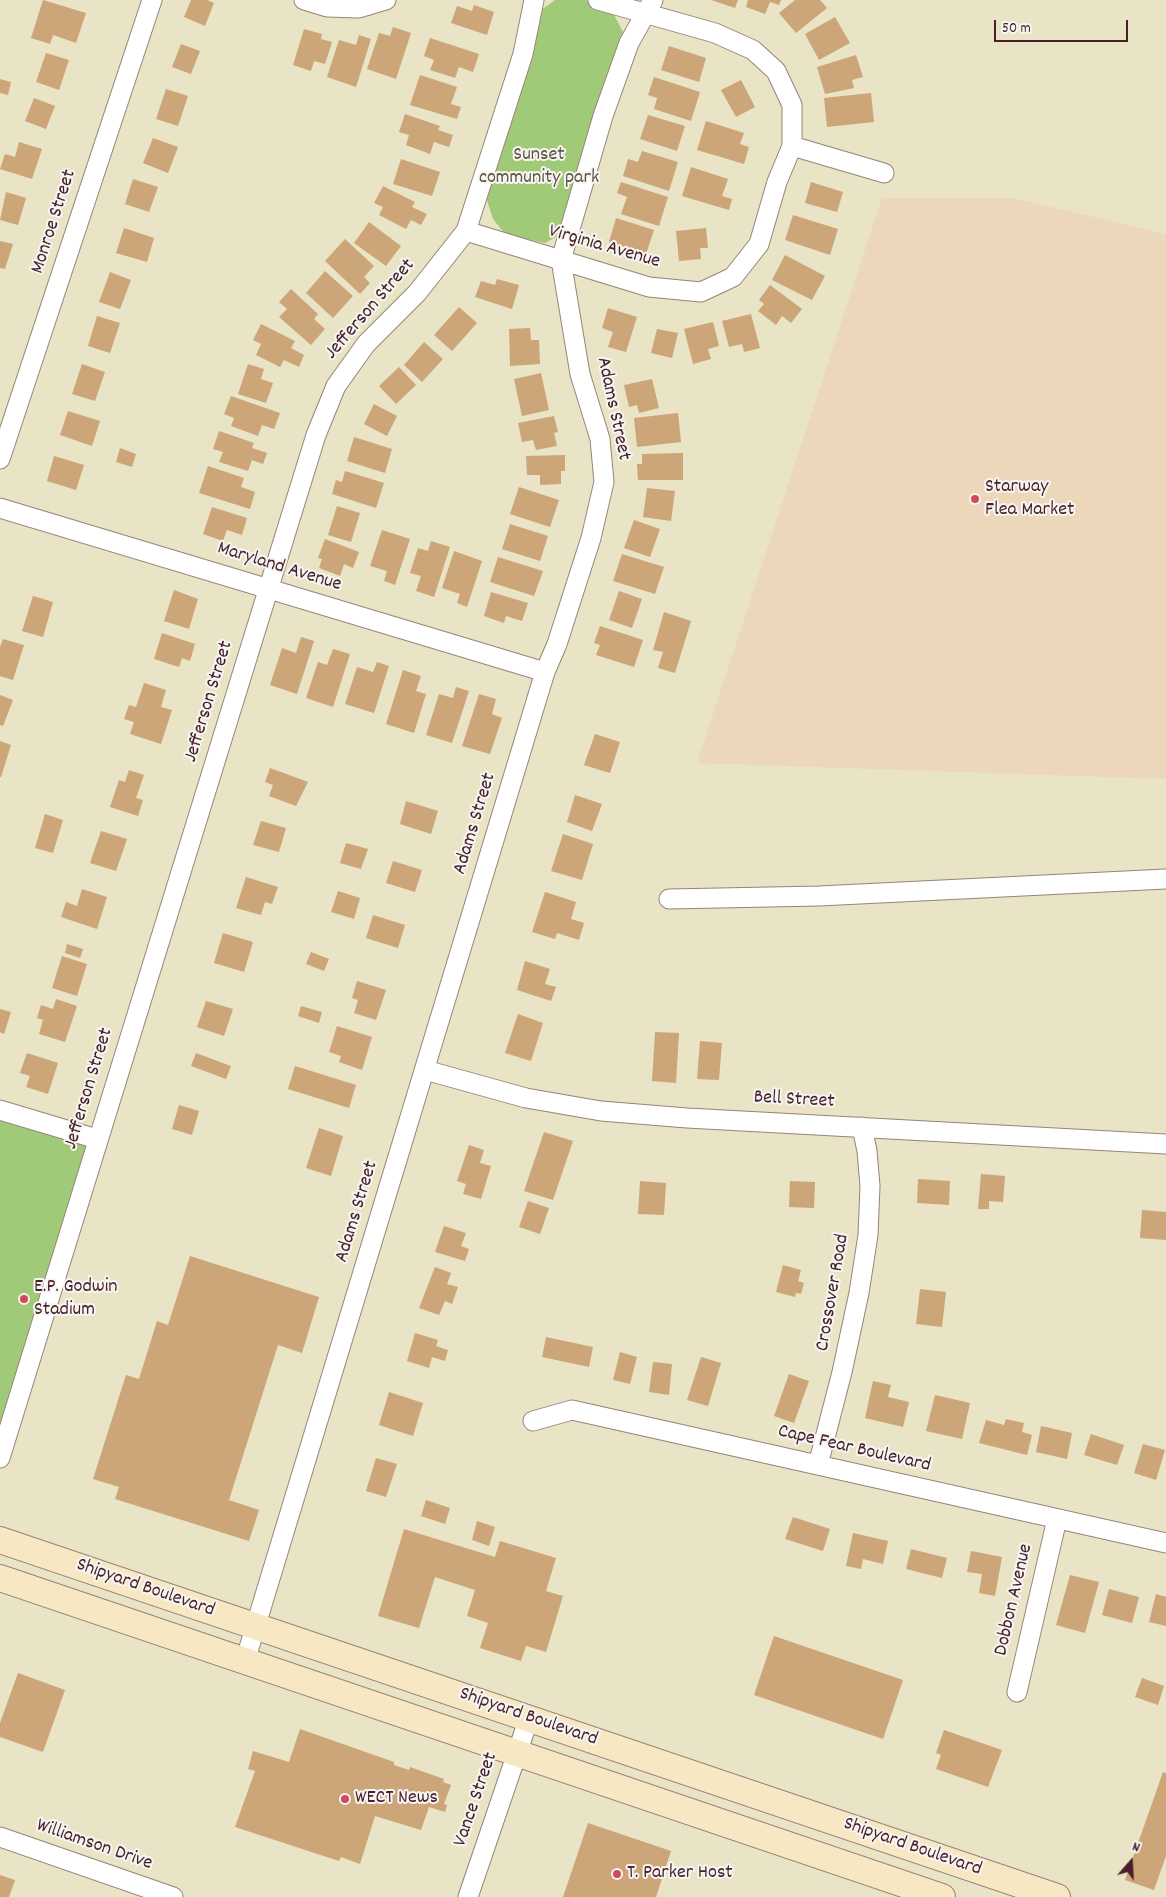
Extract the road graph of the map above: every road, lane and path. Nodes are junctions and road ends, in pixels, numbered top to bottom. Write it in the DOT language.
graph roads {
  1 [pos="152,0"];
  2 [pos="304,0"];
  3 [pos="386,0"];
  4 [pos="534,0"];
  5 [pos="598,0"];
  6 [pos="649,6"];
  7 [pos="792,146"];
  8 [pos="884,173"];
  9 [pos="466,230"];
  10 [pos="561,260"];
  11 [pos="0,458"];
  12 [pos="0,508"];
  13 [pos="269,589"];
  14 [pos="545,672"];
  15 [pos="1166,879"];
  16 [pos="668,899"];
  17 [pos="425,1070"];
  18 [pos="0,1110"];
  19 [pos="862,1128"];
  20 [pos="98,1139"];
  21 [pos="1166,1144"];
  22 [pos="533,1421"];
  23 [pos="0,1458"];
  24 [pos="818,1465"];
  25 [pos="1057,1519"];
  26 [pos="0,1540"];
  27 [pos="1166,1543"];
  28 [pos="0,1578"];
  29 [pos="256,1626"];
  30 [pos="245,1662"];
  31 [pos="1017,1692"];
  32 [pos="529,1718"];
  33 [pos="517,1753"];
  34 [pos="0,1837"];
  35 [pos="173,1897"];
  36 [pos="468,1897"];
  37 [pos="942,1897"];
  38 [pos="1057,1897"];
  1 -- 11 [label="street, Monroe Street"];
  2 -- 3 [label="street"];
  4 -- 9 [label="street, Jefferson Street"];
  5 -- 6 [label="street, Virginia Avenue"];
  6 -- 7 [label="street, Virginia Avenue"];
  6 -- 10 [label="street, Adams Street"];
  7 -- 8 [label="street"];
  7 -- 10 [label="street, Virginia Avenue"];
  9 -- 10 [label="street, Virginia Avenue"];
  9 -- 13 [label="street, Jefferson Street"];
  10 -- 14 [label="street, Adams Street"];
  12 -- 13 [label="street, Maryland Avenue"];
  13 -- 14 [label="street, Maryland Avenue"];
  13 -- 20 [label="street, Jefferson Street"];
  14 -- 17 [label="street, Adams Street"];
  15 -- 16 [label="street"];
  17 -- 19 [label="street, Bell Street"];
  17 -- 29 [label="street, Adams Street"];
  18 -- 20 [label="street"];
  19 -- 21 [label="street, Bell Street"];
  19 -- 24 [label="street, Crossover Road"];
  20 -- 23 [label="street, Jefferson Street"];
  22 -- 24 [label="street, Cape Fear Boulevard"];
  24 -- 25 [label="street, Cape Fear Boulevard"];
  25 -- 27 [label="street, Cape Fear Boulevard"];
  25 -- 31 [label="street, Dobbon Avenue"];
  26 -- 29 [label="main road, Shipyard Boulevard"];
  28 -- 30 [label="main road, Shipyard Boulevard"];
  29 -- 30 [label="street, Adams Street"];
  29 -- 32 [label="main road, Shipyard Boulevard"];
  30 -- 33 [label="main road, Shipyard Boulevard"];
  32 -- 33 [label="street, Vance Street"];
  32 -- 38 [label="main road, Shipyard Boulevard"];
  33 -- 36 [label="street, Vance Street"];
  33 -- 37 [label="main road, Shipyard Boulevard"];
  34 -- 35 [label="street, Williamson Drive"];
}
